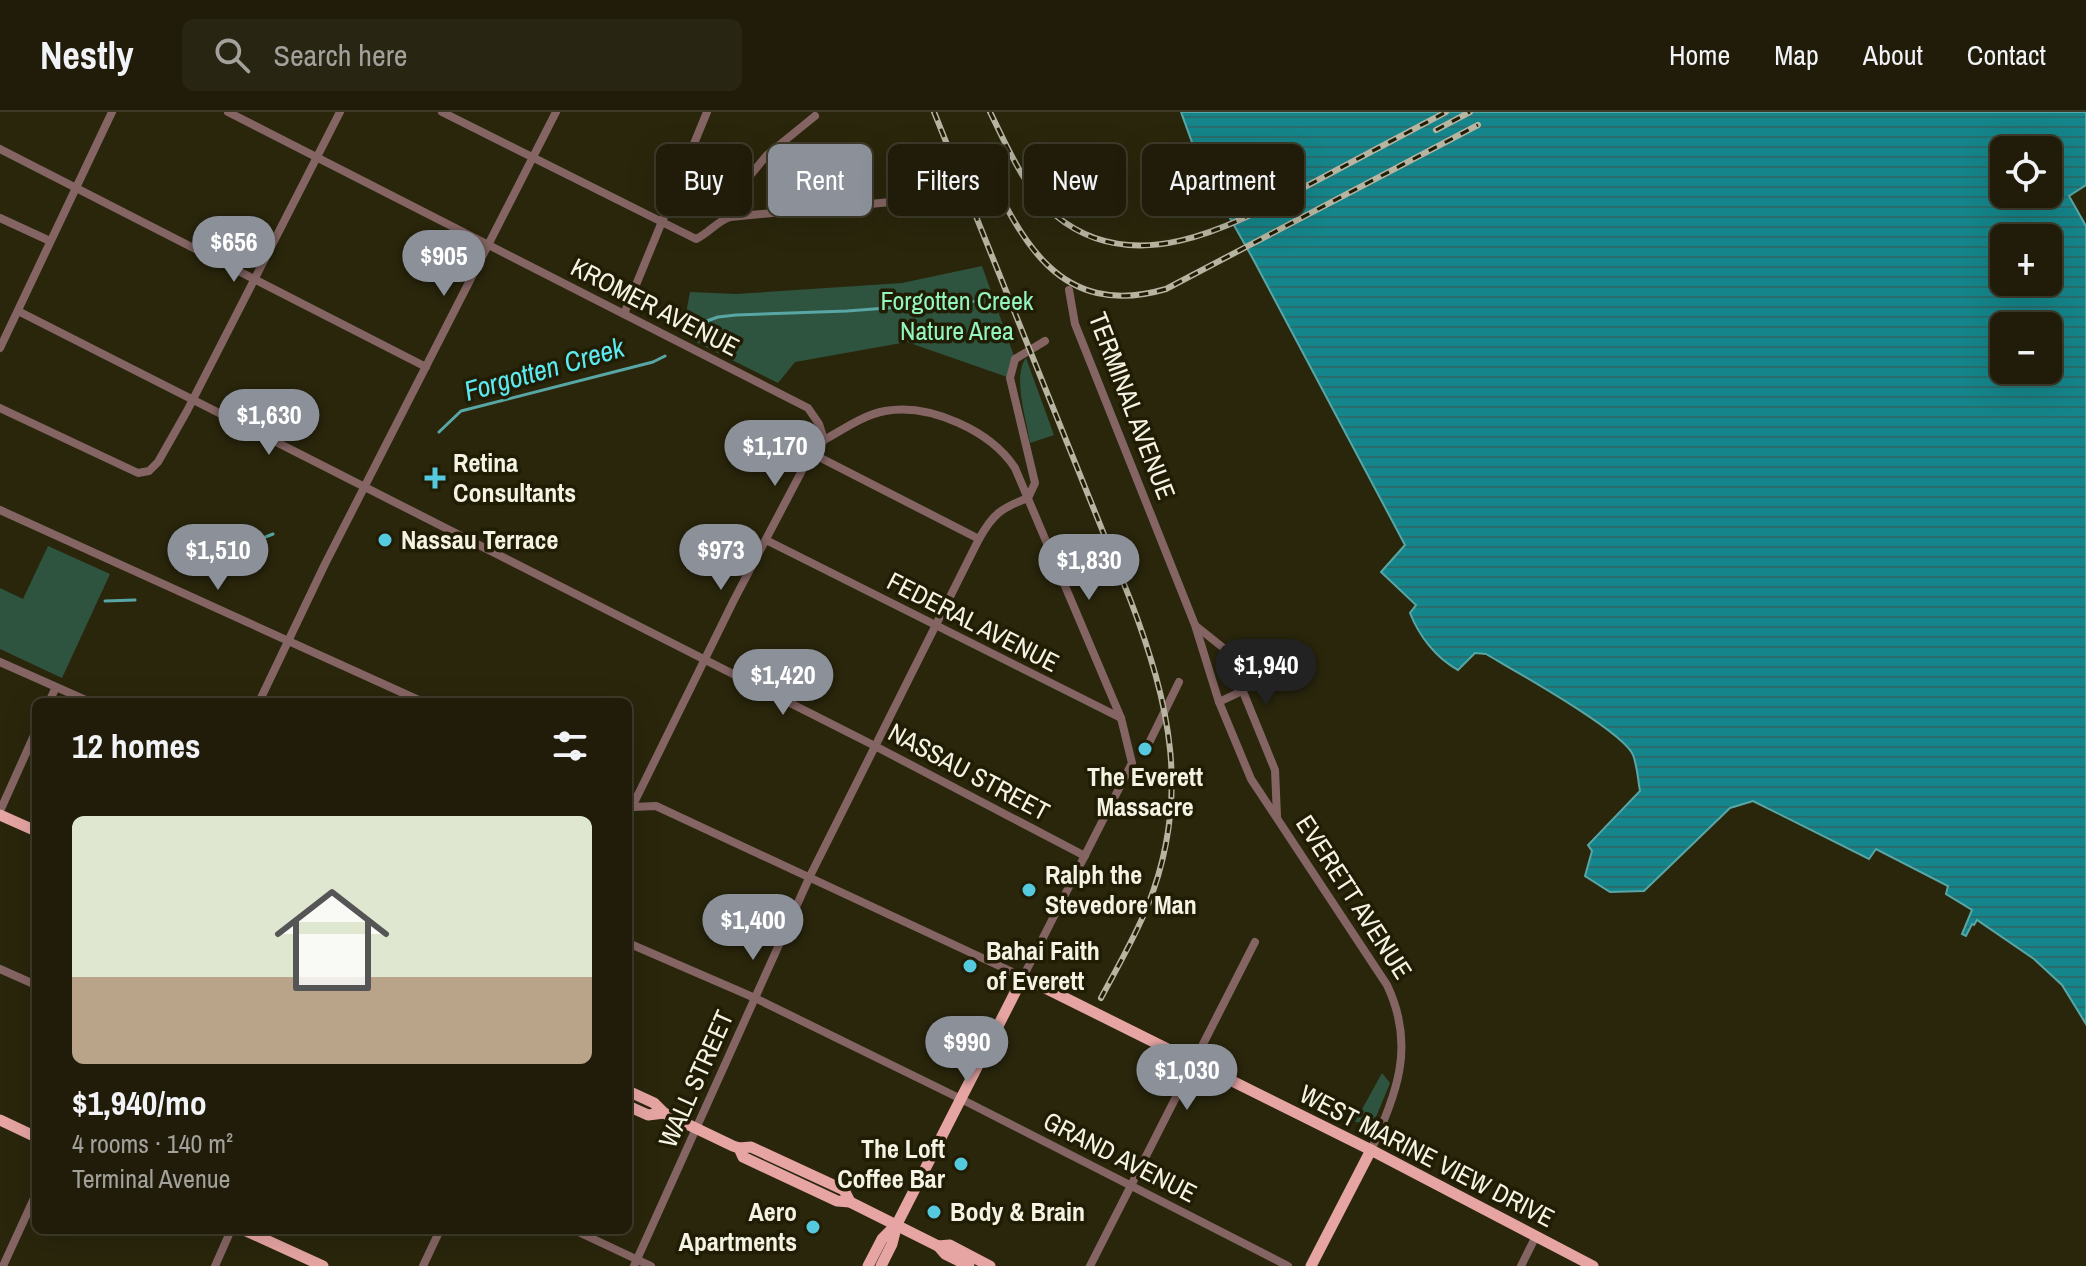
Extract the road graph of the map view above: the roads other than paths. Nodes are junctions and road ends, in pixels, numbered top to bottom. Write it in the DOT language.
graph roads {
  1 [pos="112,112"];
  2 [pos="228,112"];
  3 [pos="340,112"];
  4 [pos="444,112"];
  5 [pos="556,112"];
  6 [pos="707,112"];
  7 [pos="815,116"];
  8 [pos="0,149"];
  9 [pos="316,157"];
  10 [pos="533,158"];
  11 [pos="76,187"];
  12 [pos="888,202"];
  13 [pos="730,217"];
  14 [pos="0,218"];
  15 [pos="662,224"];
  16 [pos="50,241"];
  17 [pos="489,244"];
  18 [pos="255,280"];
  19 [pos="1069,290"];
  20 [pos="18,311"];
  21 [pos="624,314"];
  22 [pos="1045,341"];
  23 [pos="0,348"];
  24 [pos="426,367"];
  25 [pos="193,399"];
  26 [pos="0,408"];
  27 [pos="824,440"];
  28 [pos="813,454"];
  29 [pos="364,489"];
  30 [pos="1028,498"];
  31 [pos="0,510"];
  32 [pos="979,539"];
  33 [pos="766,540"];
  34 [pos="1195,625"];
  35 [pos="935,626"];
  36 [pos="287,642"];
  37 [pos="705,659"];
  38 [pos="0,662"];
  39 [pos="1179,682"];
  40 [pos="56,687"];
  41 [pos="1242,691"];
  42 [pos="51,698"];
  43 [pos="81,698"];
  44 [pos="261,698"];
  45 [pos="414,698"];
  46 [pos="1219,702"];
  47 [pos="1121,718"];
  48 [pos="32,740"];
  49 [pos="1150,741"];
  50 [pos="876,746"];
  51 [pos="632,802"];
  52 [pos="632,808"];
  53 [pos="0,813"];
  54 [pos="1277,818"];
  55 [pos="32,829"];
  56 [pos="1085,856"];
  57 [pos="810,876"];
  58 [pos="1255,942"];
  59 [pos="632,945"];
  60 [pos="0,969"];
  61 [pos="1023,977"];
  62 [pos="32,983"];
  63 [pos="755,998"];
  64 [pos="1193,1063"];
  65 [pos="632,1093"];
  66 [pos="961,1099"];
  67 [pos="632,1108"];
  68 [pos="664,1113"];
  69 [pos="0,1120"];
  70 [pos="696,1128"];
  71 [pos="32,1135"];
  72 [pos="1371,1150"];
  73 [pos="1132,1184"];
  74 [pos="32,1203"];
  75 [pos="897,1224"];
  76 [pos="229,1234"];
  77 [pos="253,1234"];
  78 [pos="438,1234"];
  79 [pos="581,1234"];
  80 [pos="1536,1236"];
  81 [pos="938,1246"];
  82 [pos="635,1263"];
  83 [pos="3,1266"];
  84 [pos="215,1266"];
  85 [pos="323,1266"];
  86 [pos="423,1266"];
  87 [pos="651,1266"];
  88 [pos="868,1266"];
  89 [pos="881,1266"];
  90 [pos="969,1266"];
  91 [pos="990,1266"];
  92 [pos="1090,1266"];
  93 [pos="1288,1266"];
  94 [pos="1311,1266"];
  95 [pos="1521,1266"];
  96 [pos="1593,1266"];
  1 -- 11 [label="street"];
  2 -- 9 [label="street, KROMER AVENUE"];
  3 -- 9 [label="street"];
  4 -- 10 [label="street"];
  5 -- 10 [label="street"];
  6 -- 15 [label="street"];
  7 -- 13 [label="street"];
  8 -- 11 [label="street"];
  9 -- 17 [label="street, KROMER AVENUE"];
  9 -- 18 [label="street"];
  10 -- 15 [label="street"];
  10 -- 17 [label="street"];
  11 -- 16 [label="street"];
  11 -- 18 [label="street"];
  12 -- 13 [label="street"];
  13 -- 15 [label="street"];
  14 -- 16 [label="street"];
  15 -- 21 [label="street"];
  16 -- 20 [label="street"];
  17 -- 21 [label="street, KROMER AVENUE"];
  17 -- 24 [label="street"];
  18 -- 24 [label="street"];
  18 -- 25 [label="street"];
  19 -- 34 [label="street, TERMINAL AVENUE"];
  20 -- 23 [label="street"];
  20 -- 25 [label="street, NASSAU STREET"];
  21 -- 27 [label="street, KROMER AVENUE"];
  22 -- 30 [label="street"];
  24 -- 29 [label="street"];
  25 -- 26 [label="street"];
  25 -- 29 [label="street, NASSAU STREET"];
  27 -- 28 [label="street"];
  27 -- 30 [label="street"];
  28 -- 32 [label="street"];
  28 -- 33 [label="street"];
  29 -- 36 [label="street"];
  29 -- 37 [label="street, NASSAU STREET"];
  30 -- 32 [label="street, WALL STREET"];
  30 -- 47 [label="street"];
  31 -- 36 [label="street"];
  32 -- 35 [label="street, WALL STREET"];
  33 -- 35 [label="street, FEDERAL AVENUE"];
  33 -- 37 [label="street"];
  34 -- 41 [label="street, TERMINAL AVENUE"];
  34 -- 46 [label="street, TERMINAL AVENUE"];
  35 -- 47 [label="street, FEDERAL AVENUE"];
  35 -- 50 [label="street, WALL STREET"];
  36 -- 44 [label="street"];
  36 -- 45 [label="street"];
  37 -- 50 [label="street, NASSAU STREET"];
  37 -- 51 [label="street"];
  38 -- 40 [label="street"];
  39 -- 49 [label="street"];
  40 -- 42 [label="street"];
  40 -- 43 [label="street"];
  41 -- 46 [label="street"];
  41 -- 54 [label="street, TERMINAL AVENUE"];
  46 -- 54 [label="street, TERMINAL AVENUE"];
  47 -- 56 [label="street"];
  48 -- 53 [label="street"];
  50 -- 56 [label="street, NASSAU STREET"];
  50 -- 57 [label="street, WALL STREET"];
  52 -- 57 [label="street, WEST MARINE VIEW DRIVE"];
  53 -- 55 [label="main road"];
  54 -- 72 [label="street, EVERETT AVENUE"];
  56 -- 61 [label="street"];
  57 -- 61 [label="street, WEST MARINE VIEW DRIVE"];
  57 -- 63 [label="street, WALL STREET"];
  58 -- 64 [label="street"];
  59 -- 63 [label="street, GRAND AVENUE"];
  60 -- 62 [label="street"];
  61 -- 64 [label="main road, WEST MARINE VIEW DRIVE"];
  61 -- 66 [label="main road"];
  63 -- 66 [label="street, GRAND AVENUE"];
  63 -- 70 [label="street, WALL STREET"];
  64 -- 72 [label="main road, WEST MARINE VIEW DRIVE"];
  64 -- 73 [label="street"];
  65 -- 68 [label="main road"];
  66 -- 73 [label="street, GRAND AVENUE"];
  66 -- 75 [label="main road"];
  67 -- 68 [label="main road"];
  68 -- 70 [label="main road"];
  69 -- 71 [label="main road"];
  70 -- 75 [label="main road"];
  70 -- 82 [label="street, WALL STREET"];
  72 -- 80 [label="main road, WEST MARINE VIEW DRIVE"];
  72 -- 94 [label="main road, EVERETT AVENUE"];
  73 -- 92 [label="street"];
  73 -- 93 [label="street, GRAND AVENUE"];
  74 -- 83 [label="street"];
  75 -- 81 [label="main road"];
  75 -- 88 [label="main road"];
  75 -- 89 [label="main road"];
  76 -- 84 [label="street"];
  77 -- 85 [label="main road"];
  78 -- 86 [label="street"];
  79 -- 82 [label="street"];
  80 -- 95 [label="street"];
  80 -- 96 [label="main road, WEST MARINE VIEW DRIVE"];
  81 -- 90 [label="main road"];
  81 -- 91 [label="main road"];
  82 -- 87 [label="street"];
}
